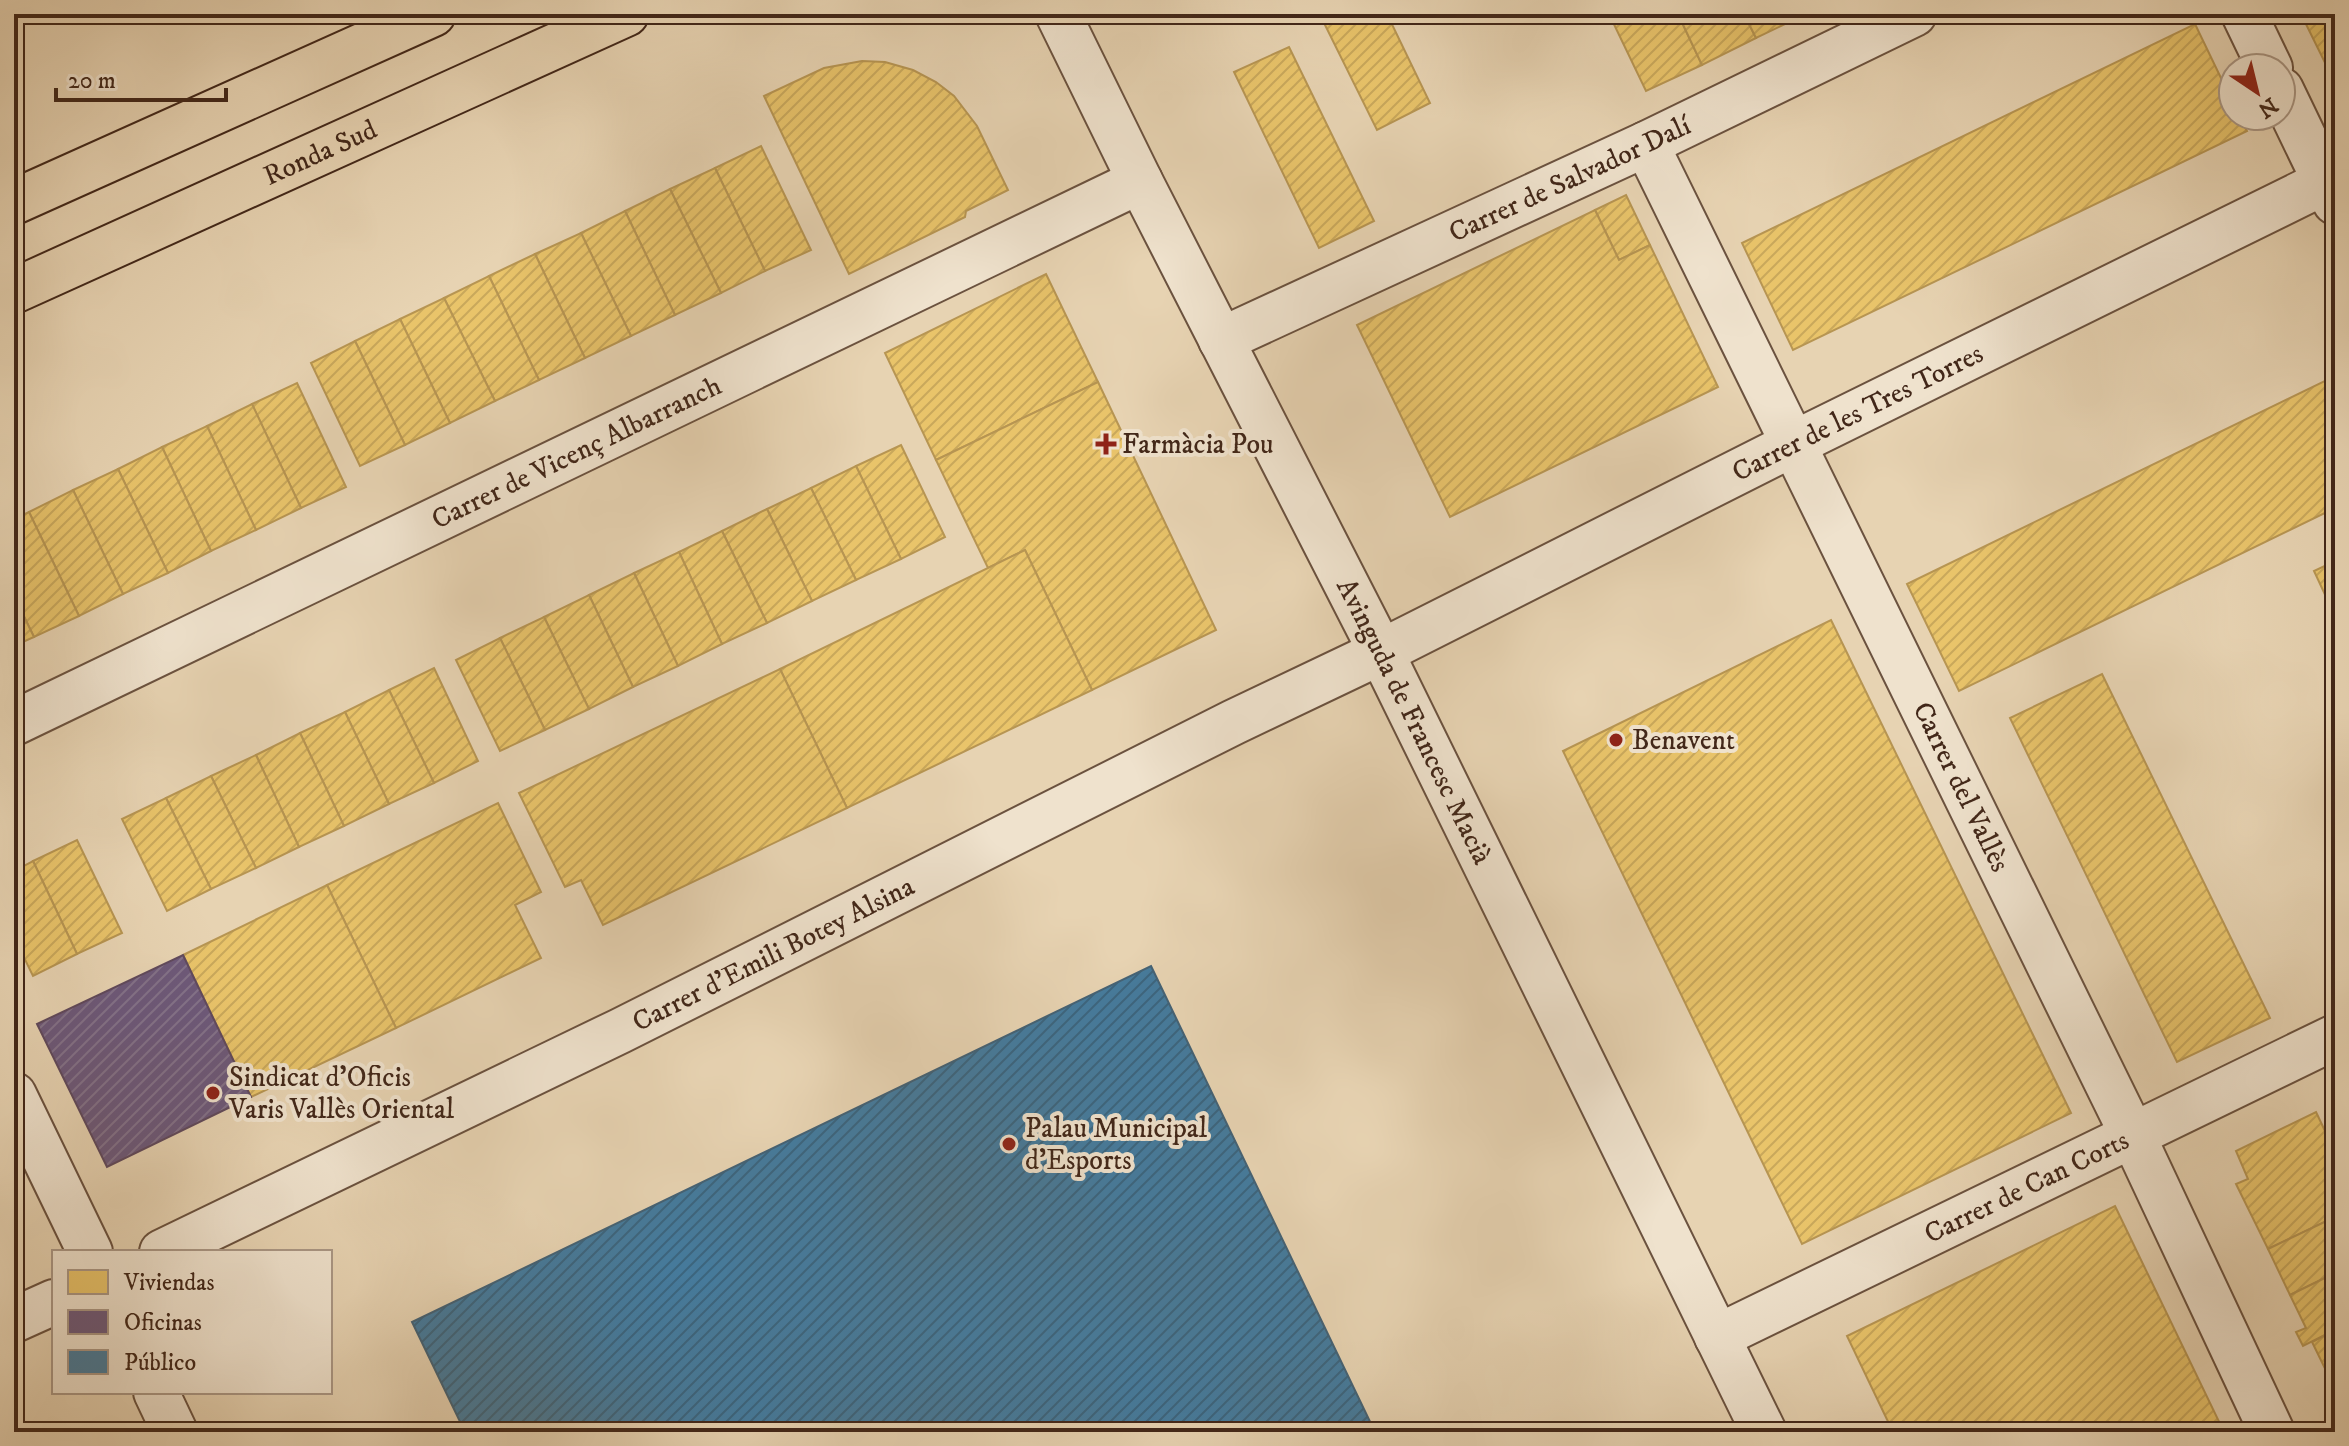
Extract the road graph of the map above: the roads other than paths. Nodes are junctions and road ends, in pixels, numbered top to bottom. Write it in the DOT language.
graph roads {
  1 [pos="433,14"];
  2 [pos="626,14"];
  3 [pos="1058,14"];
  4 [pos="1914,14"];
  5 [pos="2244,14"];
  6 [pos="2262,52"];
  7 [pos="2297,120"];
  8 [pos="1646,144"];
  9 [pos="1140,181"];
  10 [pos="2332,186"];
  11 [pos="14,202"];
  12 [pos="14,291"];
  13 [pos="1221,340"];
  14 [pos="1793,444"];
  15 [pos="1381,652"];
  16 [pos="14,723"];
  17 [pos="2335,1037"];
  18 [pos="14,1095"];
  19 [pos="2133,1136"];
  20 [pos="89,1250"];
  21 [pos="166,1250"];
  22 [pos="52,1303"];
  23 [pos="14,1320"];
  24 [pos="1717,1337"];
  25 [pos="157,1394"];
  26 [pos="175,1432"];
  27 [pos="1764,1432"];
  28 [pos="2272,1432"];
  1 -- 11 [label="main road"];
  2 -- 12 [label="main road, Ronda Sud"];
  3 -- 9 [label="street, Avinguda de Francesc Macià"];
  4 -- 8 [label="street, Carrer de Salvador Dalí"];
  5 -- 6 [label="street"];
  7 -- 10 [label="street"];
  8 -- 13 [label="street, Carrer de Salvador Dalí"];
  8 -- 14 [label="street, Carrer del Vallès"];
  9 -- 13 [label="street, Avinguda de Francesc Macià"];
  9 -- 16 [label="street, Carrer de Vicenç Albarranch"];
  10 -- 14 [label="street, Carrer de les Tres Torres"];
  13 -- 15 [label="street, Avinguda de Francesc Macià"];
  14 -- 15 [label="street, Carrer de les Tres Torres"];
  14 -- 19 [label="street, Carrer del Vallès"];
  15 -- 21 [label="street, Carrer d'Emili Botey Alsina"];
  15 -- 24 [label="street, Avinguda de Francesc Macià"];
  17 -- 19 [label="street, Carrer de Can Corts"];
  18 -- 20 [label="street"];
  19 -- 24 [label="street, Carrer de Can Corts"];
  19 -- 28 [label="street, Carrer del Vallès"];
  22 -- 23 [label="street"];
  24 -- 27 [label="street, Avinguda de Francesc Macià"];
  25 -- 26 [label="street"];
}
